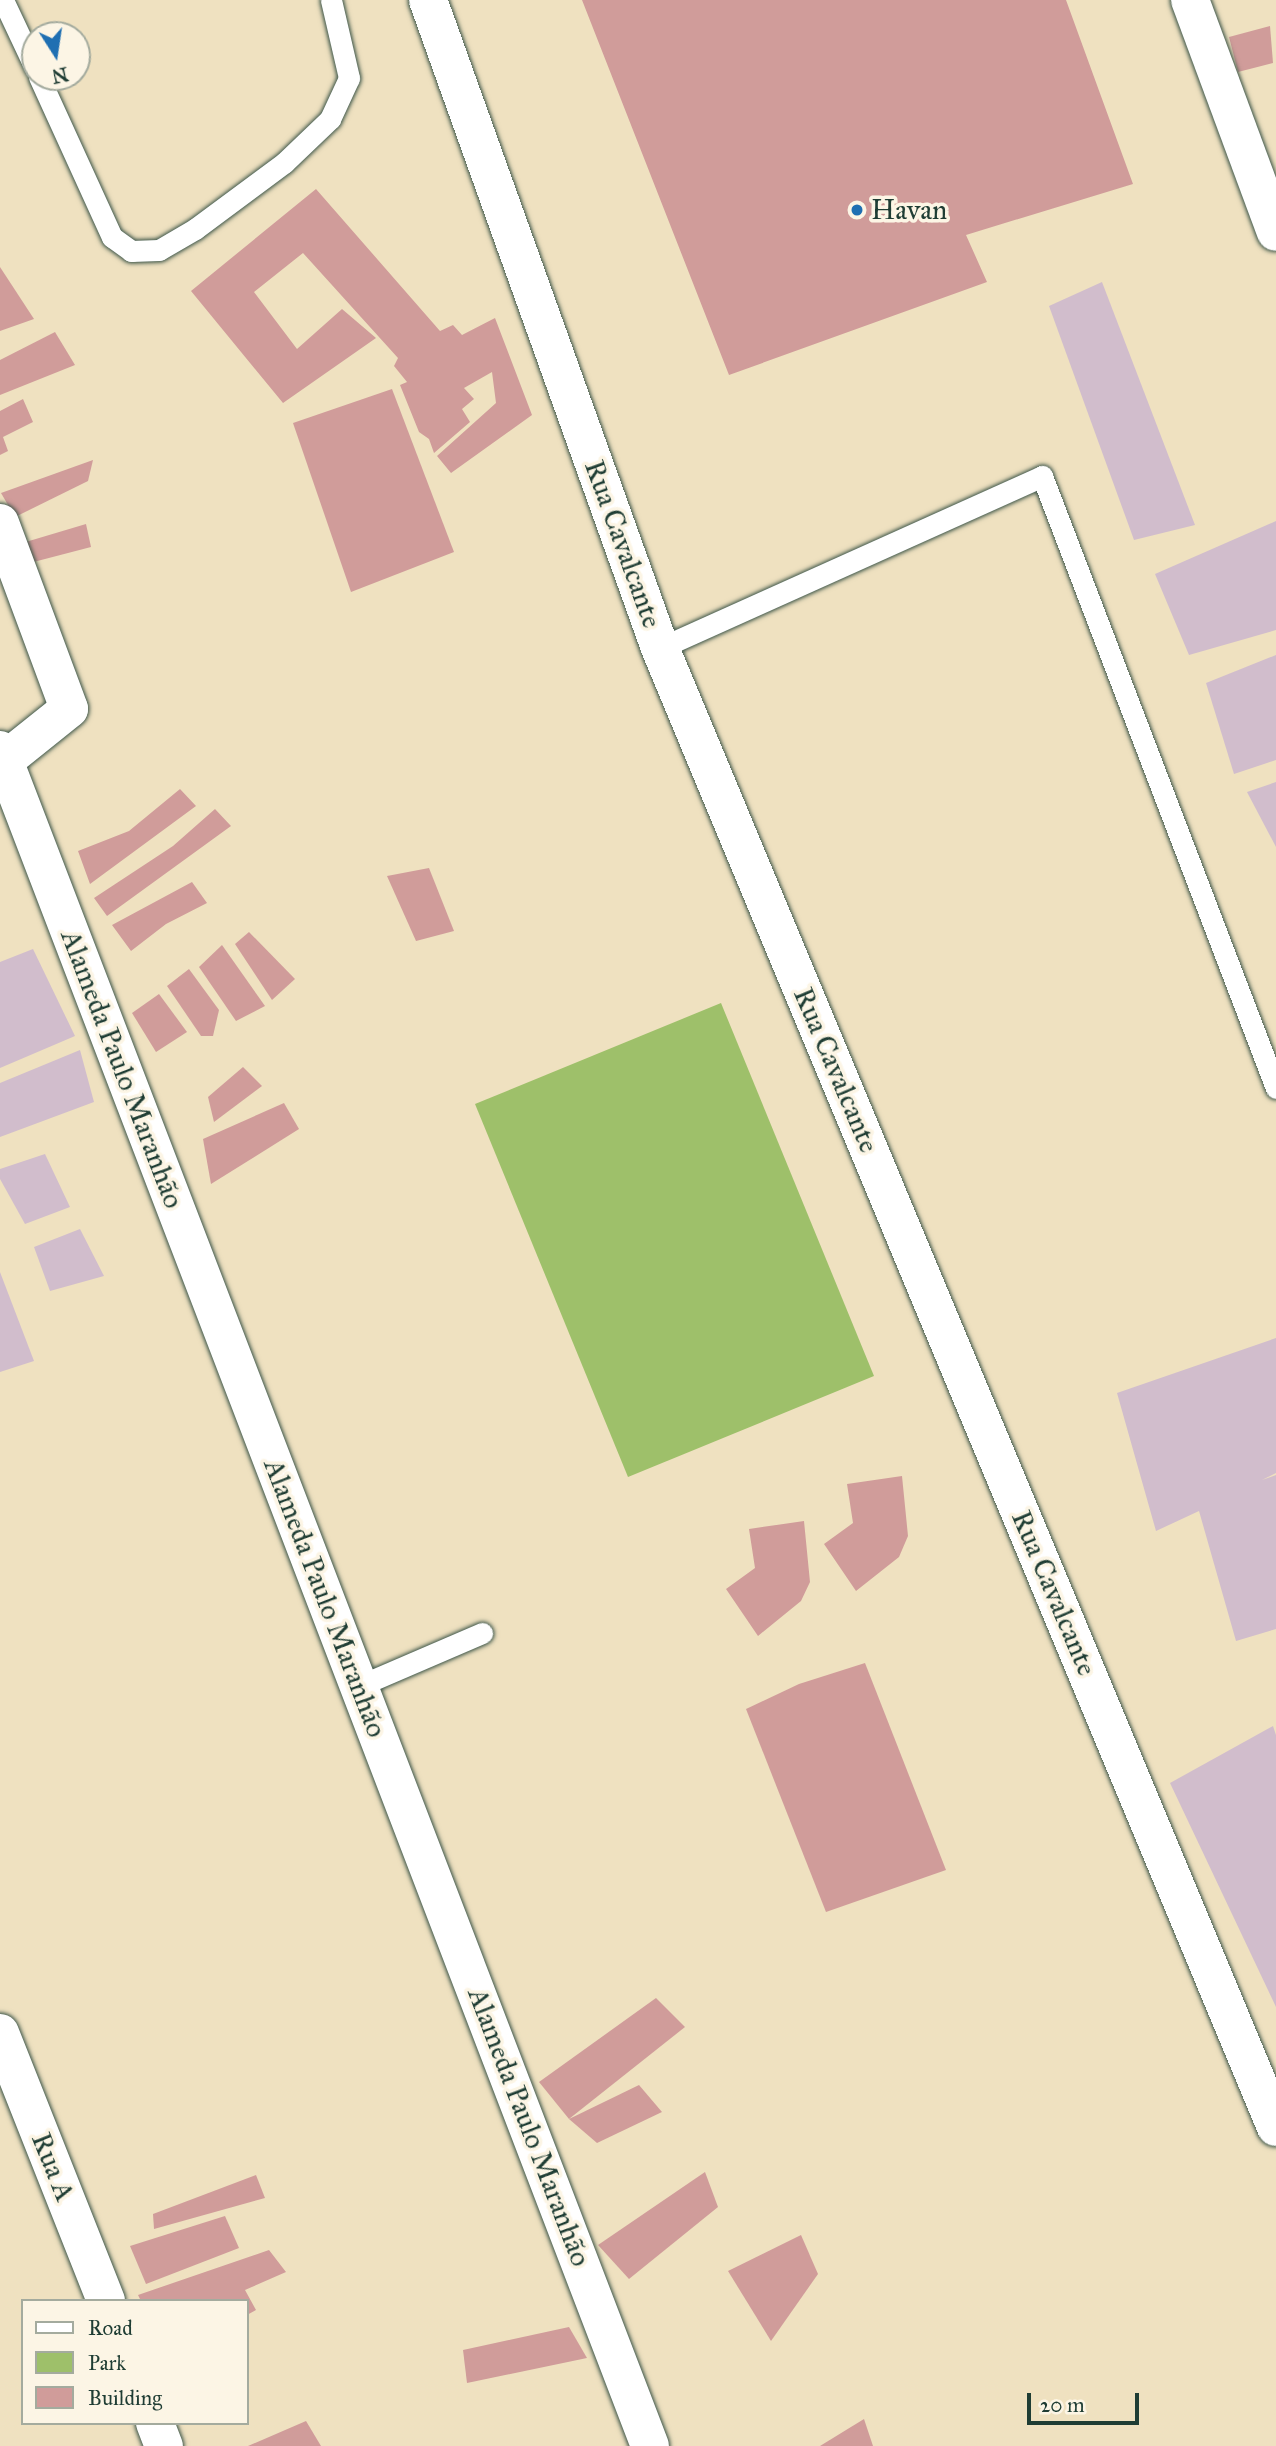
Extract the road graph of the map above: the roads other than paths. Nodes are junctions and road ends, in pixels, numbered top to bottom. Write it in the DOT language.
graph roads {
  1 [pos="4,0"];
  2 [pos="331,0"];
  3 [pos="428,0"];
  4 [pos="1199,3"];
  5 [pos="21,37"];
  6 [pos="45,91"];
  7 [pos="1276,232"];
  8 [pos="0,523"];
  9 [pos="660,648"];
  10 [pos="2,756"];
  11 [pos="1276,1088"];
  12 [pos="482,1633"];
  13 [pos="359,1686"];
  14 [pos="0,2033"];
  15 [pos="9,2081"];
  16 [pos="1276,2127"];
  17 [pos="105,2299"];
  18 [pos="156,2425"];
  19 [pos="164,2446"];
  20 [pos="650,2446"];
  1 -- 5 [label="lane"];
  2 -- 6 [label="lane"];
  3 -- 9 [label="street, Rua Cavalcante"];
  4 -- 7 [label="street"];
  8 -- 10 [label="street"];
  9 -- 11 [label="lane"];
  9 -- 16 [label="street, Rua Cavalcante"];
  10 -- 13 [label="street, Alameda Paulo Maranhão"];
  12 -- 13 [label="lane"];
  13 -- 20 [label="street, Alameda Paulo Maranhão"];
  14 -- 15 [label="street, Rua A"];
  15 -- 17 [label="street, Rua A"];
  18 -- 19 [label="street"];
}
